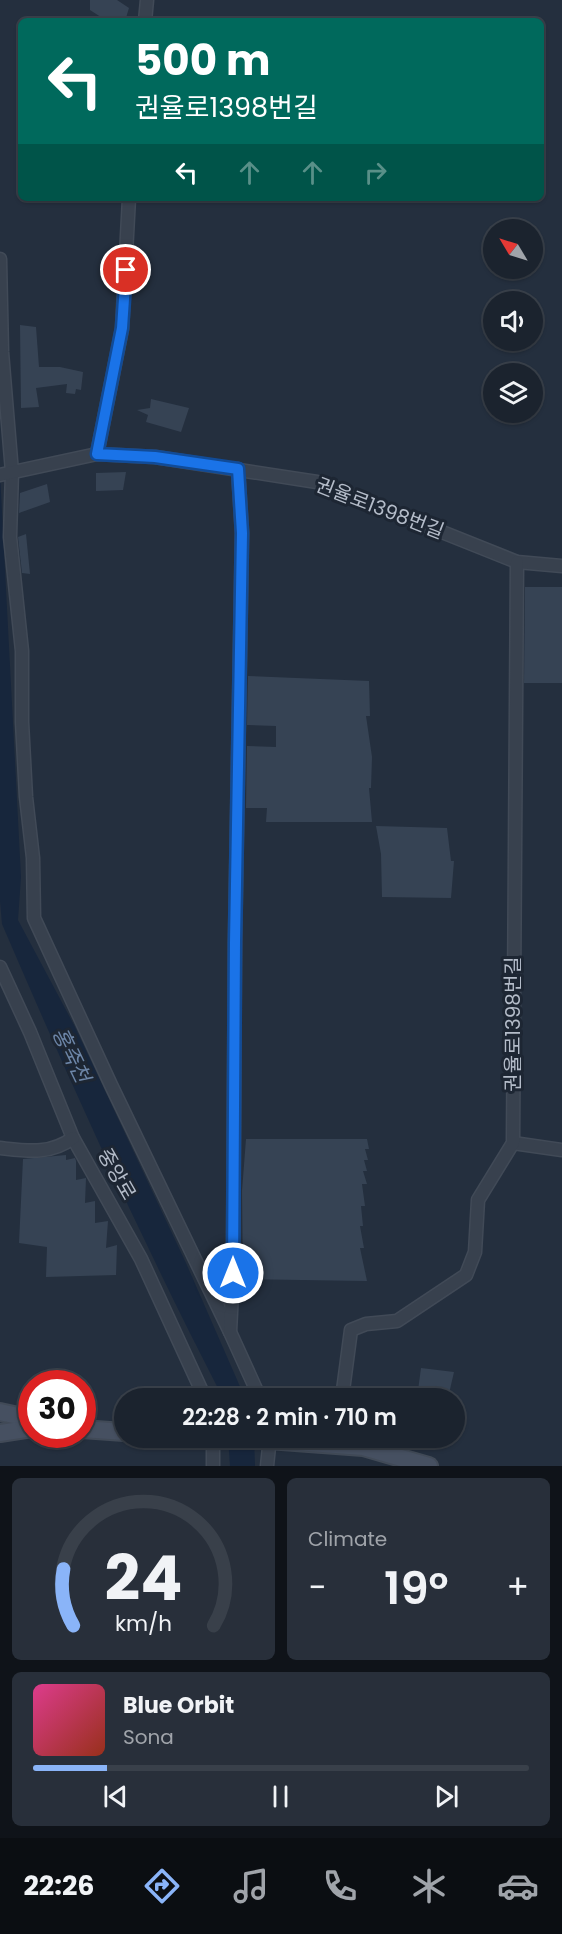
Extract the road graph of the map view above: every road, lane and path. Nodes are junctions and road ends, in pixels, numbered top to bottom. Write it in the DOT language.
graph roads {
  1 [pos="147,0"];
  2 [pos="145,18"];
  3 [pos="129,201"];
  4 [pos="0,259"];
  5 [pos="97,454"];
  6 [pos="238,469"];
  7 [pos="6,473"];
  8 [pos="517,562"];
  9 [pos="562,566"];
  10 [pos="0,967"];
  11 [pos="73,1138"];
  12 [pos="513,1143"];
  13 [pos="0,1148"];
  14 [pos="562,1150"];
  15 [pos="230,1332"];
  16 [pos="200,1388"];
  17 [pos="255,1388"];
  18 [pos="343,1388"];
  19 [pos="0,1412"];
  20 [pos="18,1416"];
  21 [pos="0,1427"];
  22 [pos="18,1427"];
  23 [pos="18,1430"];
  24 [pos="96,1430"];
  25 [pos="114,1431"];
  26 [pos="0,1433"];
  27 [pos="214,1448"];
  28 [pos="267,1448"];
  29 [pos="370,1448"];
  30 [pos="213,1466"];
  31 [pos="267,1466"];
  32 [pos="429,1466"];
  1 -- 2 [label="street"];
  3 -- 5 [label="street"];
  4 -- 7 [label="street"];
  5 -- 6 [label="street, 권율로1398번길"];
  5 -- 7 [label="street, 권율로1398번길"];
  6 -- 8 [label="street, 권율로1398번길"];
  6 -- 15 [label="street"];
  7 -- 15 [label="street"];
  8 -- 9 [label="street, 권율로1398번길"];
  8 -- 12 [label="street, 권율로1398번길"];
  10 -- 11 [label="street, 중앙로"];
  11 -- 13 [label="street"];
  11 -- 16 [label="street, 중앙로"];
  12 -- 14 [label="street"];
  12 -- 18 [label="street"];
  15 -- 17 [label="street"];
  19 -- 20 [label="main road"];
  21 -- 22 [label="main road"];
  23 -- 26 [label="main road"];
  24 -- 25 [label="main road"];
  27 -- 30 [label="street"];
  28 -- 31 [label="street"];
  29 -- 32 [label="main road"];
}
